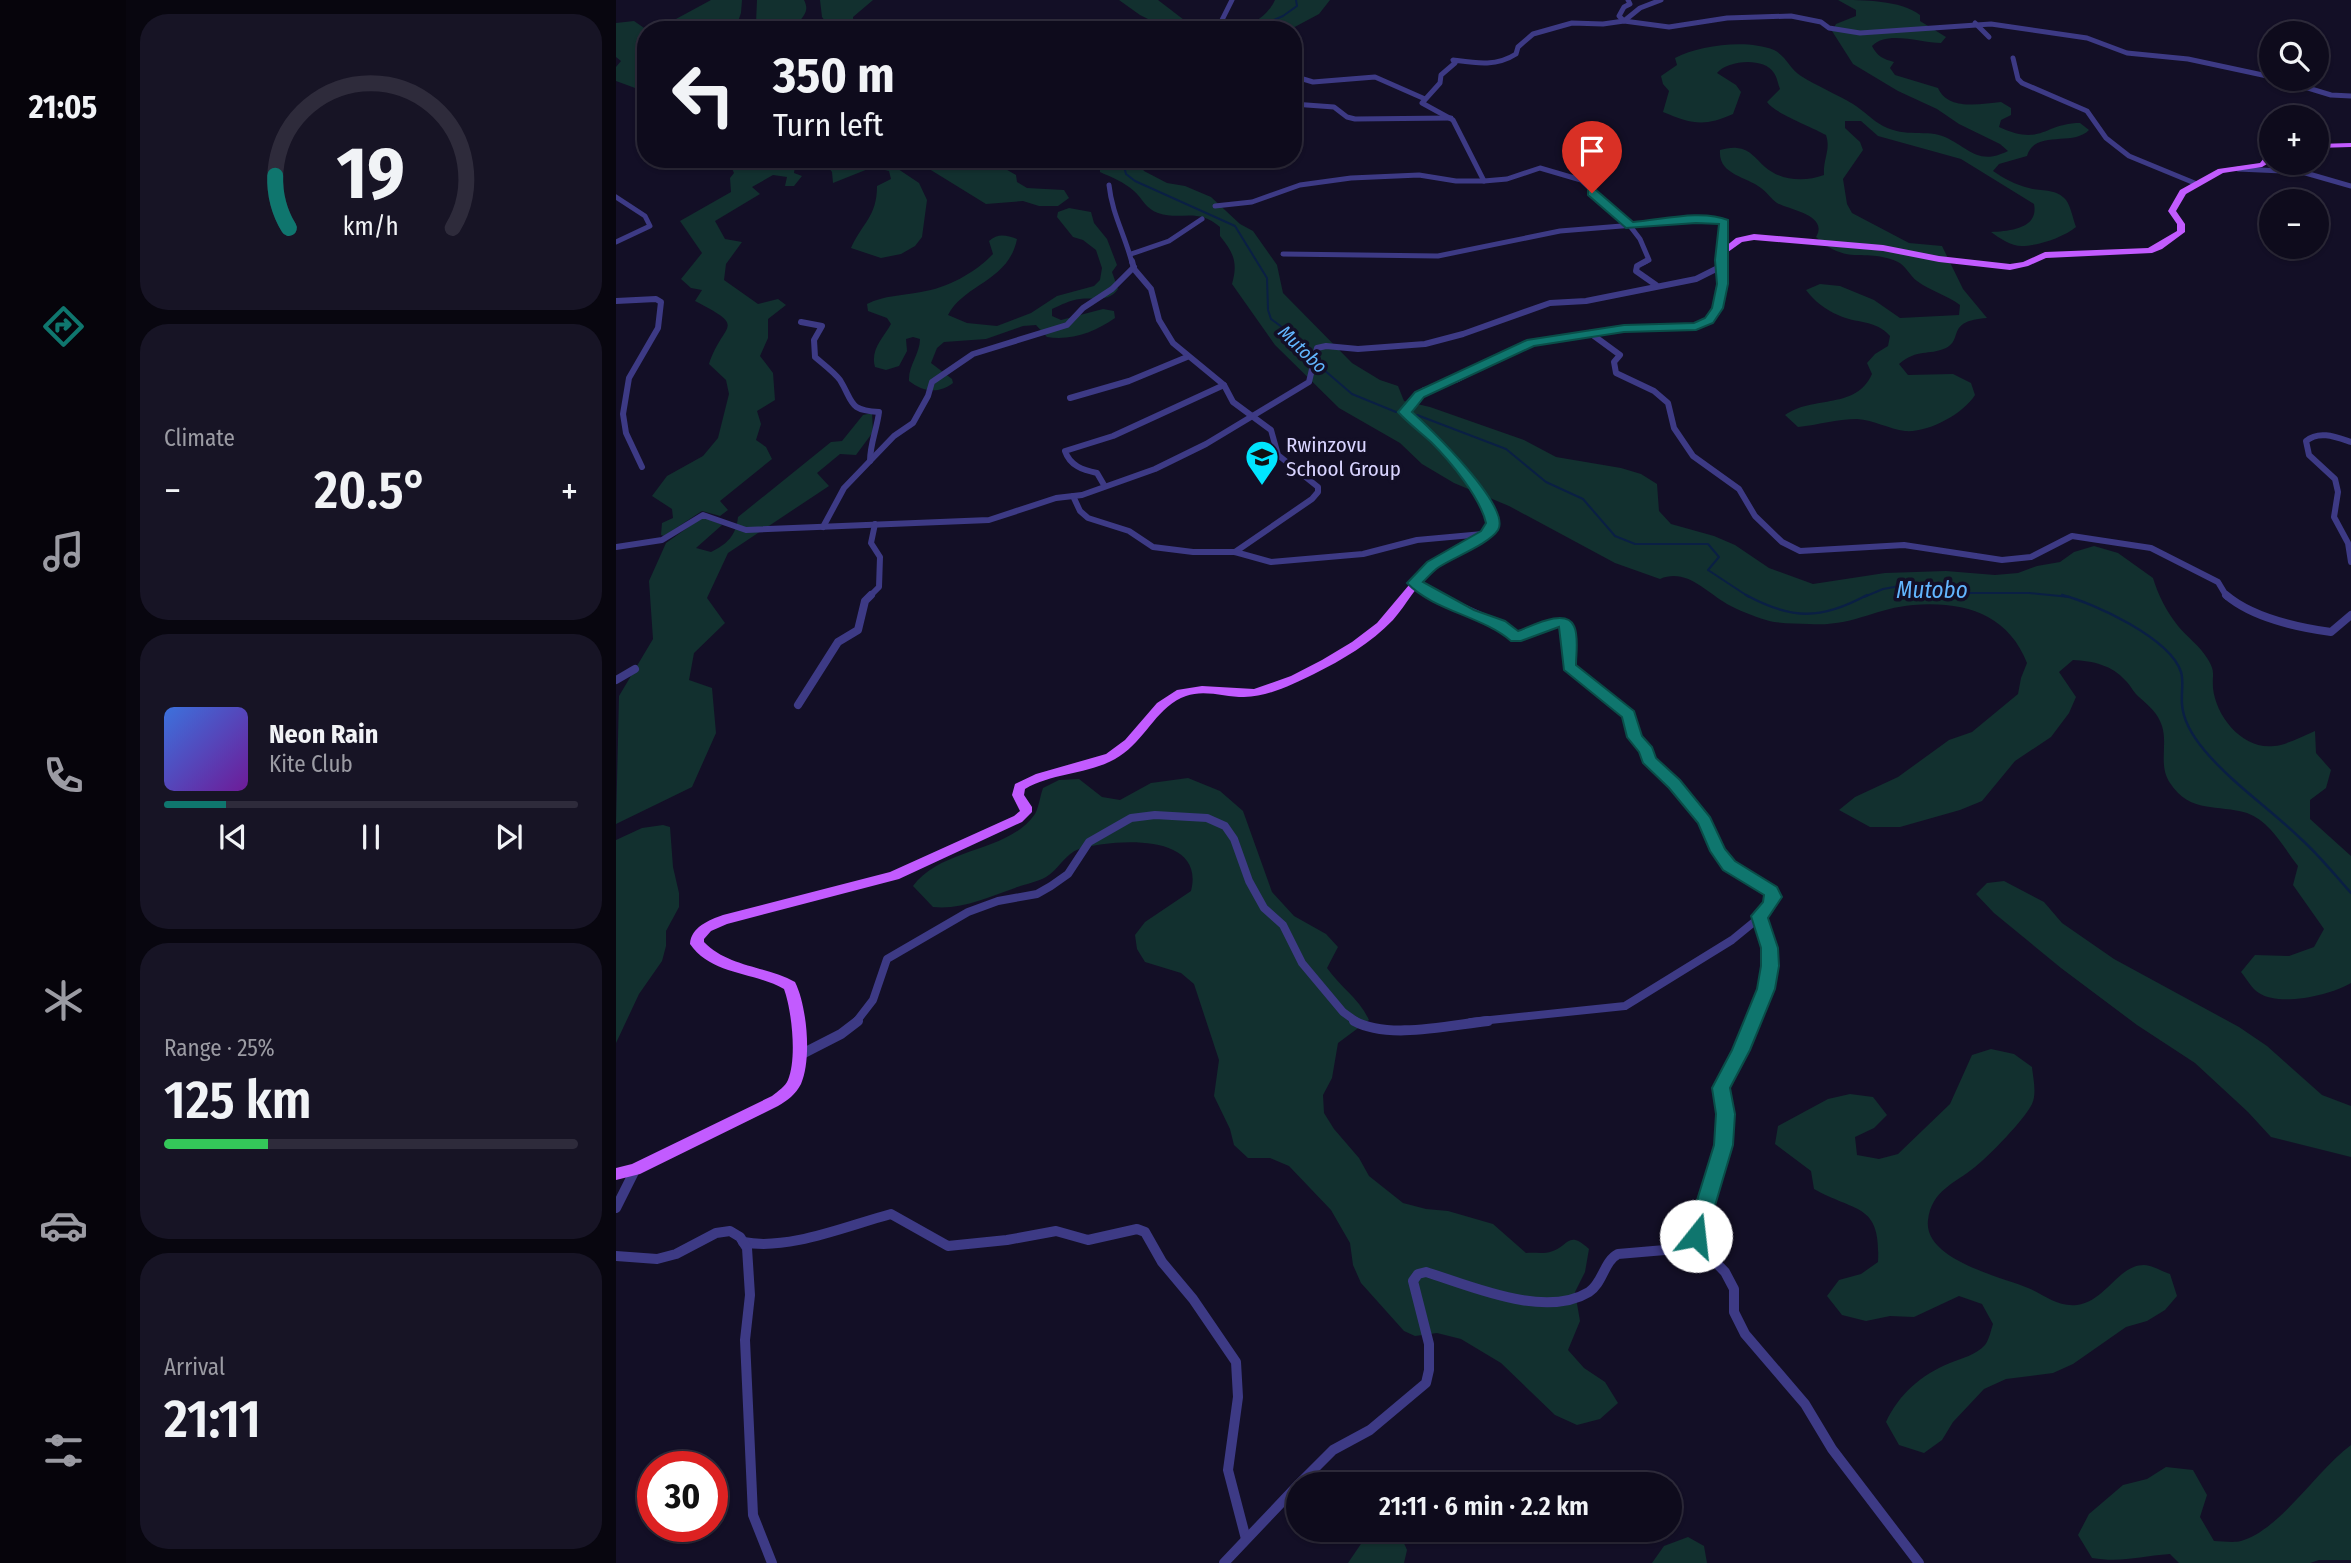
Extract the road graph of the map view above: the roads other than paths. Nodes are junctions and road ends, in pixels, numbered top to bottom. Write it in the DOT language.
graph roads {
  1 [pos="1232,0"];
  2 [pos="1628,0"];
  3 [pos="1661,0"];
  4 [pos="1222,21"];
  5 [pos="1624,21"];
  6 [pos="1975,23"];
  7 [pos="1989,37"];
  8 [pos="2012,58"];
  9 [pos="2259,74"];
  10 [pos="1302,78"];
  11 [pos="2318,91"];
  12 [pos="2351,96"];
  13 [pos="1425,99"];
  14 [pos="1302,105"];
  15 [pos="1451,118"];
  16 [pos="2351,145"];
  17 [pos="2329,146"];
  18 [pos="2259,165"];
  19 [pos="2225,169"];
  20 [pos="1484,181"];
  21 [pos="2197,184"];
  22 [pos="1109,185"];
  23 [pos="2351,186"];
  24 [pos="616,197"];
  25 [pos="1215,206"];
  26 [pos="1202,219"];
  27 [pos="1630,226"];
  28 [pos="616,242"];
  29 [pos="1724,251"];
  30 [pos="1131,254"];
  31 [pos="1283,254"];
  32 [pos="1720,267"];
  33 [pos="1134,268"];
  34 [pos="1656,285"];
  35 [pos="616,301"];
  36 [pos="801,321"];
  37 [pos="1590,333"];
  38 [pos="1187,357"];
  39 [pos="1224,385"];
  40 [pos="1070,398"];
  41 [pos="1252,415"];
  42 [pos="2351,442"];
  43 [pos="870,461"];
  44 [pos="642,467"];
  45 [pos="1104,485"];
  46 [pos="1073,496"];
  47 [pos="875,524"];
  48 [pos="823,527"];
  49 [pos="1486,534"];
  50 [pos="616,547"];
  51 [pos="1235,552"];
  52 [pos="2351,562"];
  53 [pos="1414,583"];
  54 [pos="2351,615"];
  55 [pos="635,669"];
  56 [pos="616,680"];
  57 [pos="798,705"];
  58 [pos="1759,916"];
  59 [pos="798,1056"];
  60 [pos="635,1170"];
  61 [pos="616,1174"];
  62 [pos="616,1208"];
  63 [pos="743,1242"];
  64 [pos="1696,1242"];
  65 [pos="616,1256"];
  66 [pos="1311,1472"];
  67 [pos="1286,1497"];
  68 [pos="1246,1539"];
  69 [pos="772,1563"];
  70 [pos="1224,1563"];
  71 [pos="1919,1563"];
  1 -- 4 [label="street"];
  2 -- 5 [label="street"];
  3 -- 5 [label="street"];
  5 -- 6 [label="street"];
  5 -- 13 [label="street"];
  6 -- 7 [label="street"];
  6 -- 9 [label="street"];
  8 -- 21 [label="street"];
  10 -- 13 [label="street"];
  11 -- 12 [label="street"];
  13 -- 15 [label="street"];
  14 -- 15 [label="street"];
  15 -- 20 [label="street"];
  16 -- 17 [label="main road"];
  18 -- 19 [label="main road"];
  19 -- 21 [label="main road"];
  19 -- 23 [label="street"];
  20 -- 25 [label="street"];
  20 -- 27 [label="street"];
  21 -- 29 [label="main road"];
  22 -- 30 [label="street"];
  24 -- 28 [label="street"];
  26 -- 30 [label="street"];
  27 -- 29 [label="street"];
  27 -- 31 [label="street"];
  27 -- 34 [label="street"];
  29 -- 32 [label="main road"];
  30 -- 33 [label="street"];
  32 -- 34 [label="street"];
  32 -- 37 [label="main road"];
  33 -- 38 [label="street"];
  33 -- 43 [label="street"];
  34 -- 41 [label="street"];
  35 -- 44 [label="street"];
  36 -- 43 [label="street"];
  37 -- 49 [label="main road"];
  37 -- 54 [label="street"];
  38 -- 39 [label="street"];
  38 -- 40 [label="street"];
  39 -- 41 [label="street"];
  39 -- 45 [label="street"];
  41 -- 45 [label="street"];
  41 -- 51 [label="street"];
  42 -- 52 [label="street"];
  43 -- 48 [label="street"];
  45 -- 46 [label="street"];
  46 -- 47 [label="street"];
  46 -- 51 [label="street"];
  47 -- 48 [label="street"];
  47 -- 57 [label="street"];
  48 -- 50 [label="street"];
  49 -- 51 [label="street"];
  49 -- 53 [label="main road"];
  53 -- 58 [label="street"];
  53 -- 59 [label="main road"];
  55 -- 56 [label="street"];
  58 -- 59 [label="street"];
  58 -- 64 [label="street"];
  59 -- 60 [label="main road"];
  60 -- 61 [label="main road"];
  60 -- 62 [label="street"];
  63 -- 65 [label="street"];
  63 -- 68 [label="street"];
  63 -- 69 [label="street"];
  64 -- 66 [label="street"];
  64 -- 71 [label="street"];
  67 -- 68 [label="street"];
  68 -- 70 [label="street"];
}
